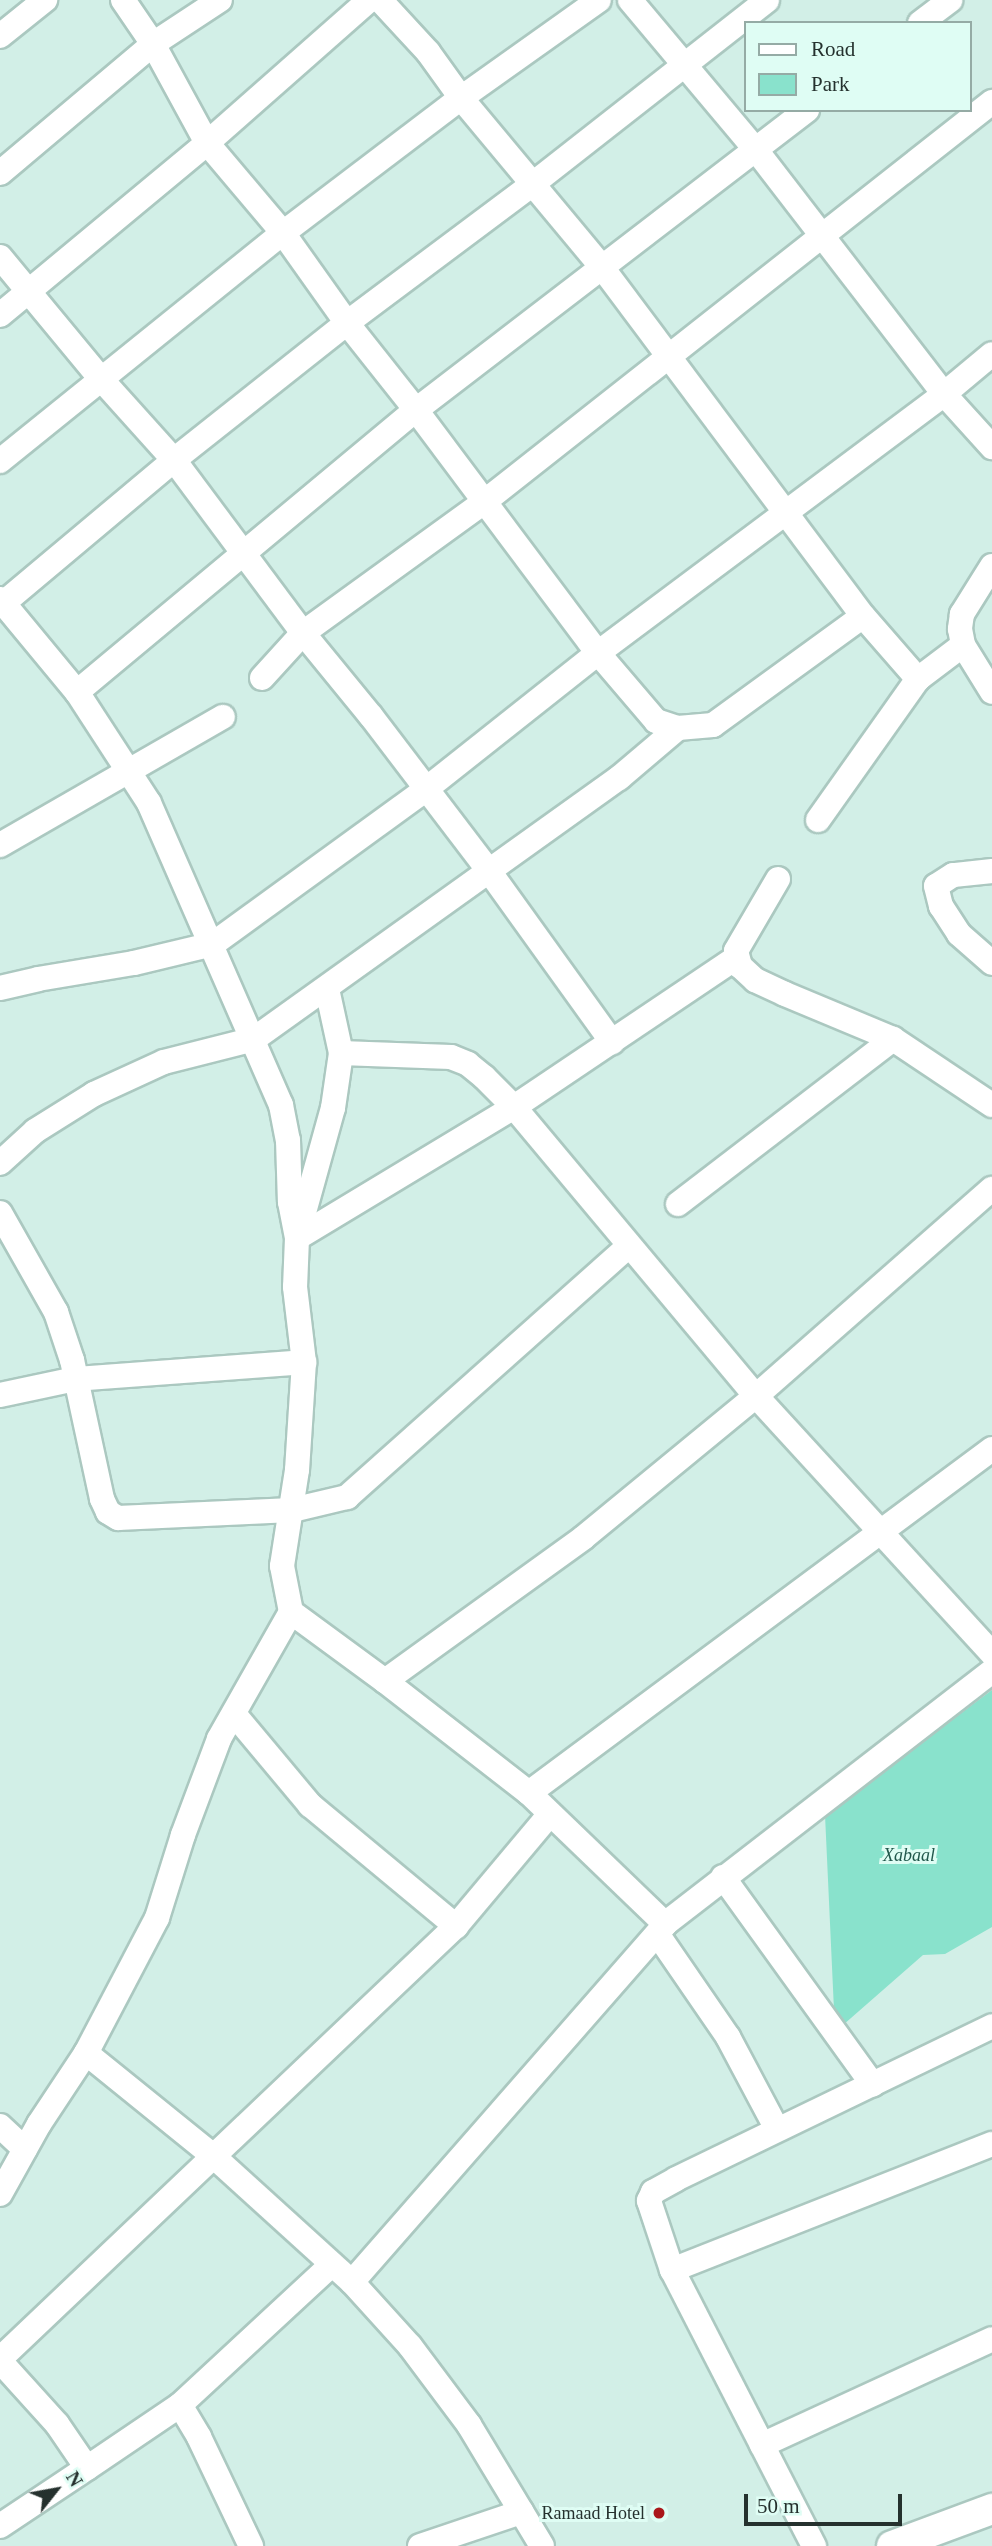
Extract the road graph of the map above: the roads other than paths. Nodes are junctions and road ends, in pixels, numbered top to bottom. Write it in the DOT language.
graph roads {
  1 [pos="45,0"];
  2 [pos="123,0"];
  3 [pos="220,0"];
  4 [pos="369,0"];
  5 [pos="380,0"];
  6 [pos="599,0"];
  7 [pos="630,0"];
  8 [pos="767,0"];
  9 [pos="950,0"];
  10 [pos="923,21"];
  11 [pos="0,36"];
  12 [pos="153,44"];
  13 [pos="687,64"];
  14 [pos="461,97"];
  15 [pos="992,102"];
  16 [pos="804,112"];
  17 [pos="207,143"];
  18 [pos="756,150"];
  19 [pos="0,173"];
  20 [pos="534,183"];
  21 [pos="283,233"];
  22 [pos="824,237"];
  23 [pos="0,257"];
  24 [pos="601,266"];
  25 [pos="28,292"];
  26 [pos="0,315"];
  27 [pos="347,323"];
  28 [pos="992,354"];
  29 [pos="671,356"];
  30 [pos="101,379"];
  31 [pos="944,394"];
  32 [pos="416,410"];
  33 [pos="992,447"];
  34 [pos="174,460"];
  35 [pos="0,461"];
  36 [pos="484,502"];
  37 [pos="786,513"];
  38 [pos="245,553"];
  39 [pos="992,566"];
  40 [pos="1,603"];
  41 [pos="863,616"];
  42 [pos="303,633"];
  43 [pos="963,645"];
  44 [pos="598,653"];
  45 [pos="262,678"];
  46 [pos="918,679"];
  47 [pos="77,692"];
  48 [pos="992,692"];
  49 [pos="223,717"];
  50 [pos="678,729"];
  51 [pos="131,772"];
  52 [pos="425,790"];
  53 [pos="818,820"];
  54 [pos="0,845"];
  55 [pos="489,871"];
  56 [pos="992,871"];
  57 [pos="778,879"];
  58 [pos="213,944"];
  59 [pos="736,958"];
  60 [pos="992,963"];
  61 [pos="0,988"];
  62 [pos="327,989"];
  63 [pos="254,1039"];
  64 [pos="893,1039"];
  65 [pos="611,1042"];
  66 [pos="341,1053"];
  67 [pos="992,1105"];
  68 [pos="514,1107"];
  69 [pos="0,1163"];
  70 [pos="992,1189"];
  71 [pos="678,1204"];
  72 [pos="0,1213"];
  73 [pos="297,1238"];
  74 [pos="628,1247"];
  75 [pos="304,1362"];
  76 [pos="75,1379"];
  77 [pos="0,1395"];
  78 [pos="756,1396"];
  79 [pos="992,1449"];
  80 [pos="292,1510"];
  81 [pos="881,1531"];
  82 [pos="291,1612"];
  83 [pos="992,1654"];
  84 [pos="992,1671"];
  85 [pos="385,1681"];
  86 [pos="234,1714"];
  87 [pos="529,1793"];
  88 [pos="549,1815"];
  89 [pos="723,1877"];
  90 [pos="456,1926"];
  91 [pos="662,1930"];
  92 [pos="992,2026"];
  93 [pos="86,2053"];
  94 [pos="873,2085"];
  95 [pos="0,2126"];
  96 [pos="777,2129"];
  97 [pos="992,2144"];
  98 [pos="25,2150"];
  99 [pos="212,2155"];
  100 [pos="0,2194"];
  101 [pos="332,2264"];
  102 [pos="672,2270"];
  103 [pos="352,2282"];
  104 [pos="992,2339"];
  105 [pos="0,2360"];
  106 [pos="180,2405"];
  107 [pos="762,2445"];
  108 [pos="87,2468"];
  109 [pos="992,2509"];
  110 [pos="521,2512"];
  111 [pos="0,2526"];
  112 [pos="251,2546"];
  113 [pos="420,2546"];
  114 [pos="542,2546"];
  115 [pos="814,2546"];
  116 [pos="892,2546"];
  1 -- 11 [label="street"];
  2 -- 12 [label="street"];
  3 -- 12 [label="street"];
  4 -- 17 [label="street"];
  5 -- 14 [label="street"];
  6 -- 14 [label="street"];
  7 -- 13 [label="street"];
  8 -- 13 [label="street"];
  9 -- 10 [label="street"];
  12 -- 17 [label="street"];
  12 -- 19 [label="street"];
  13 -- 18 [label="street"];
  13 -- 20 [label="street"];
  14 -- 20 [label="street"];
  14 -- 21 [label="street"];
  15 -- 22 [label="street"];
  16 -- 18 [label="street"];
  17 -- 21 [label="street"];
  17 -- 25 [label="street"];
  18 -- 22 [label="street"];
  18 -- 24 [label="street"];
  20 -- 24 [label="street"];
  20 -- 27 [label="street"];
  21 -- 27 [label="street"];
  21 -- 30 [label="street"];
  22 -- 29 [label="street"];
  22 -- 31 [label="street"];
  23 -- 25 [label="street"];
  24 -- 29 [label="street"];
  24 -- 32 [label="street"];
  25 -- 26 [label="street"];
  25 -- 30 [label="street"];
  27 -- 32 [label="street"];
  27 -- 34 [label="street"];
  28 -- 31 [label="street"];
  29 -- 36 [label="street"];
  29 -- 37 [label="street"];
  30 -- 34 [label="street"];
  30 -- 35 [label="street"];
  31 -- 33 [label="street"];
  31 -- 37 [label="street"];
  32 -- 36 [label="street"];
  32 -- 38 [label="street"];
  34 -- 38 [label="street"];
  34 -- 40 [label="street"];
  36 -- 42 [label="street"];
  36 -- 44 [label="street"];
  37 -- 41 [label="street"];
  37 -- 44 [label="street"];
  38 -- 42 [label="street"];
  38 -- 47 [label="street"];
  39 -- 43 [label="street"];
  40 -- 47 [label="street"];
  41 -- 46 [label="street"];
  41 -- 50 [label="street"];
  42 -- 45 [label="street"];
  42 -- 52 [label="street"];
  43 -- 46 [label="street"];
  43 -- 48 [label="street"];
  44 -- 50 [label="street"];
  44 -- 52 [label="street"];
  46 -- 53 [label="street"];
  47 -- 51 [label="street"];
  49 -- 51 [label="street"];
  50 -- 55 [label="street"];
  51 -- 54 [label="street"];
  51 -- 58 [label="street"];
  52 -- 55 [label="street"];
  52 -- 58 [label="street"];
  55 -- 62 [label="street"];
  55 -- 65 [label="street"];
  56 -- 60 [label="street"];
  57 -- 59 [label="street"];
  58 -- 61 [label="street"];
  58 -- 63 [label="street"];
  59 -- 64 [label="street"];
  59 -- 65 [label="street"];
  62 -- 63 [label="street"];
  62 -- 66 [label="street"];
  63 -- 69 [label="street"];
  63 -- 73 [label="street"];
  64 -- 67 [label="street"];
  64 -- 71 [label="street"];
  65 -- 68 [label="street"];
  66 -- 68 [label="street"];
  66 -- 73 [label="street"];
  68 -- 73 [label="street"];
  68 -- 74 [label="street"];
  70 -- 78 [label="street"];
  72 -- 76 [label="street"];
  73 -- 75 [label="street"];
  74 -- 78 [label="street"];
  74 -- 80 [label="street"];
  75 -- 76 [label="street"];
  75 -- 80 [label="street"];
  76 -- 77 [label="street"];
  76 -- 80 [label="street"];
  78 -- 81 [label="street"];
  78 -- 85 [label="street"];
  79 -- 81 [label="street"];
  80 -- 82 [label="street"];
  81 -- 83 [label="street"];
  81 -- 87 [label="street"];
  82 -- 85 [label="street"];
  82 -- 86 [label="street"];
  84 -- 89 [label="street"];
  85 -- 87 [label="street"];
  86 -- 90 [label="street"];
  86 -- 93 [label="street"];
  87 -- 88 [label="street"];
  88 -- 90 [label="street"];
  88 -- 91 [label="street"];
  89 -- 91 [label="street"];
  89 -- 94 [label="street"];
  90 -- 99 [label="street"];
  91 -- 96 [label="street"];
  91 -- 103 [label="street"];
  92 -- 94 [label="street"];
  93 -- 98 [label="street"];
  93 -- 99 [label="street"];
  94 -- 96 [label="street"];
  95 -- 98 [label="street"];
  96 -- 102 [label="street"];
  97 -- 102 [label="street"];
  98 -- 100 [label="street"];
  99 -- 101 [label="street"];
  99 -- 105 [label="street"];
  101 -- 103 [label="street"];
  101 -- 106 [label="street"];
  102 -- 107 [label="street"];
  103 -- 110 [label="street"];
  104 -- 107 [label="street"];
  105 -- 108 [label="street"];
  106 -- 108 [label="street"];
  106 -- 112 [label="street"];
  107 -- 115 [label="street"];
  108 -- 111 [label="street"];
  109 -- 116 [label="main road"];
  110 -- 113 [label="street"];
  110 -- 114 [label="street"];
}
